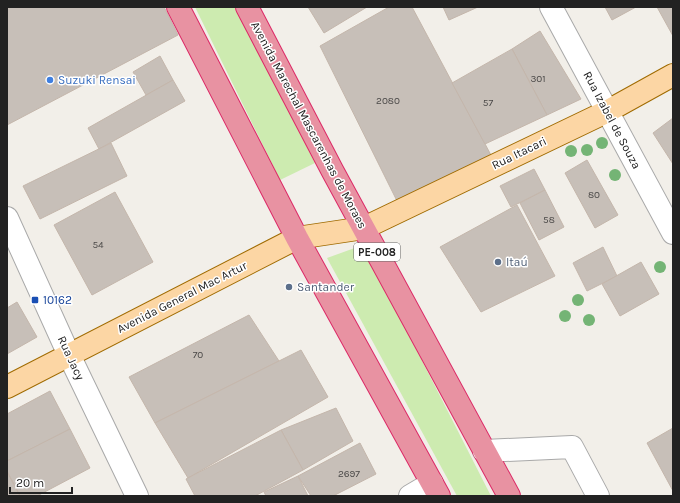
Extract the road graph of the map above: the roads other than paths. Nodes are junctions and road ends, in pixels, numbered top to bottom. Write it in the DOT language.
graph roads {
  1 [pos="178,7"];
  2 [pos="247,7"];
  3 [pos="551,7"];
  4 [pos="673,75"];
  5 [pos="608,111"];
  6 [pos="7,218"];
  7 [pos="364,228"];
  8 [pos="673,233"];
  9 [pos="297,238"];
  10 [pos="69,355"];
  11 [pos="7,388"];
  12 [pos="484,451"];
  13 [pos="436,490"];
  14 [pos="137,496"];
  15 [pos="410,496"];
  16 [pos="508,496"];
  17 [pos="598,496"];
  1 -- 9 [label="highway"];
  2 -- 7 [label="highway, Avenida Marechal Mascarenhas de Moraes / PE-008"];
  3 -- 5 [label="street, Rua Izabel de Souza"];
  4 -- 5 [label="main road, Rua Itacari"];
  5 -- 7 [label="main road, Rua Itacari"];
  5 -- 8 [label="street, Rua Izabel de Souza"];
  6 -- 10 [label="street, Rua Jacy"];
  7 -- 9 [label="main road, Avenida General Mac Artur"];
  7 -- 12 [label="highway, Avenida Marechal Mascarenhas de Moraes / PE-008"];
  9 -- 10 [label="main road, Avenida General Mac Artur"];
  9 -- 13 [label="highway"];
  10 -- 11 [label="main road, Avenida General Mac Artur"];
  10 -- 14 [label="street, Rua Jacy"];
  12 -- 16 [label="highway, Avenida Marechal Mascarenhas de Moraes / PE-008"];
  12 -- 17 [label="street"];
  13 -- 15 [label="street"];
}
